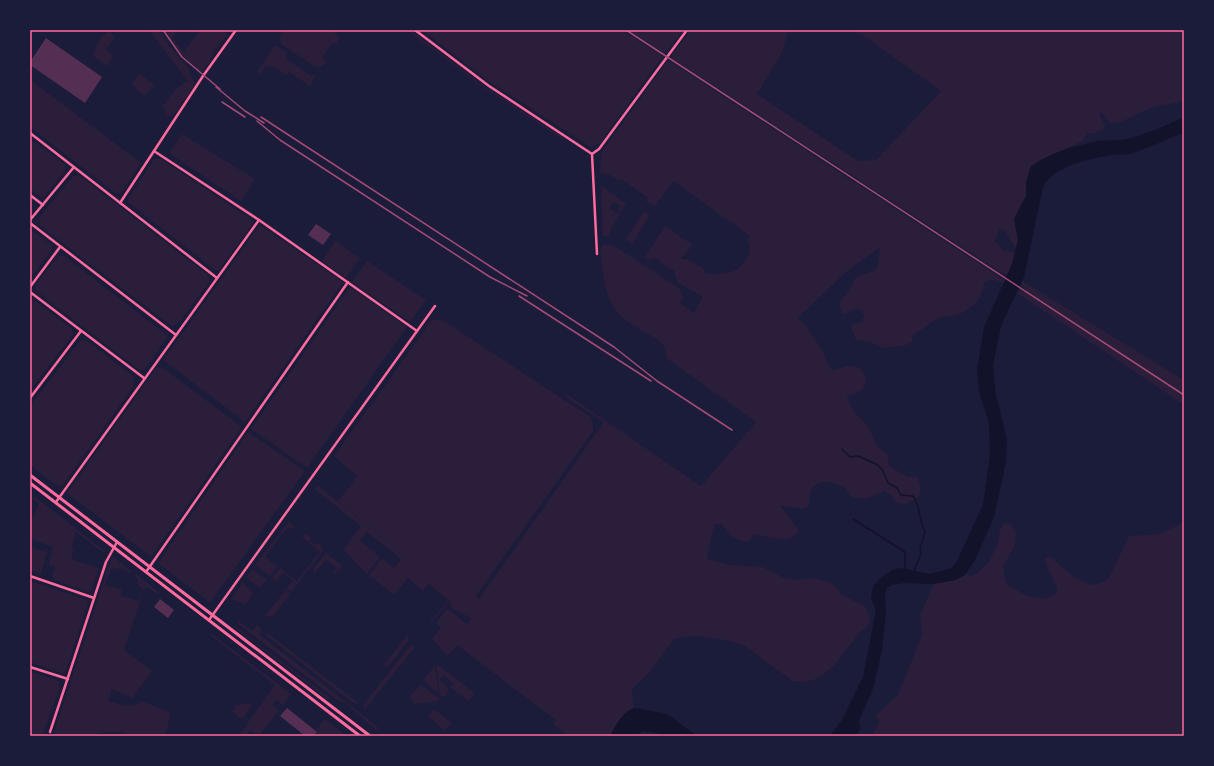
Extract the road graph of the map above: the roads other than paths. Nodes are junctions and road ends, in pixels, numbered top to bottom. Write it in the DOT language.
graph roads {
  1 [pos="236,30"];
  2 [pos="415,30"];
  3 [pos="687,30"];
  4 [pos="30,133"];
  5 [pos="154,151"];
  6 [pos="592,154"];
  7 [pos="74,167"];
  8 [pos="30,196"];
  9 [pos="120,203"];
  10 [pos="43,205"];
  11 [pos="30,220"];
  12 [pos="259,220"];
  13 [pos="30,223"];
  14 [pos="60,247"];
  15 [pos="597,254"];
  16 [pos="217,278"];
  17 [pos="348,282"];
  18 [pos="30,287"];
  19 [pos="30,292"];
  20 [pos="435,306"];
  21 [pos="417,330"];
  22 [pos="82,332"];
  23 [pos="176,335"];
  24 [pos="144,378"];
  25 [pos="30,398"];
  26 [pos="30,475"];
  27 [pos="30,483"];
  28 [pos="59,498"];
  29 [pos="56,502"];
  30 [pos="117,542"];
  31 [pos="114,547"];
  32 [pos="150,567"];
  33 [pos="146,572"];
  34 [pos="30,576"];
  35 [pos="94,598"];
  36 [pos="213,615"];
  37 [pos="209,620"];
  38 [pos="30,667"];
  39 [pos="68,679"];
  40 [pos="50,732"];
  41 [pos="360,736"];
  42 [pos="370,736"];
  1 -- 5 [label="street"];
  2 -- 6 [label="street"];
  3 -- 6 [label="street"];
  4 -- 7 [label="street"];
  5 -- 9 [label="street"];
  5 -- 12 [label="street"];
  6 -- 15 [label="street"];
  7 -- 9 [label="street"];
  7 -- 10 [label="street"];
  8 -- 10 [label="street"];
  9 -- 16 [label="street"];
  10 -- 11 [label="street"];
  12 -- 16 [label="street"];
  12 -- 17 [label="street"];
  13 -- 14 [label="street"];
  14 -- 18 [label="street"];
  14 -- 23 [label="street"];
  16 -- 23 [label="street"];
  17 -- 21 [label="street"];
  17 -- 32 [label="street"];
  19 -- 22 [label="street"];
  20 -- 21 [label="street"];
  21 -- 36 [label="street"];
  22 -- 24 [label="street"];
  22 -- 25 [label="street"];
  23 -- 24 [label="street"];
  24 -- 28 [label="street"];
  26 -- 28 [label="street"];
  27 -- 29 [label="street"];
  28 -- 29 [label="street"];
  28 -- 30 [label="street"];
  29 -- 31 [label="street"];
  30 -- 31 [label="street"];
  30 -- 32 [label="street"];
  31 -- 33 [label="street"];
  31 -- 35 [label="street"];
  32 -- 33 [label="street"];
  32 -- 36 [label="street"];
  33 -- 37 [label="street"];
  34 -- 35 [label="street"];
  35 -- 39 [label="street"];
  36 -- 37 [label="street"];
  36 -- 42 [label="street"];
  37 -- 41 [label="street"];
  38 -- 39 [label="street"];
  39 -- 40 [label="street"];
}
